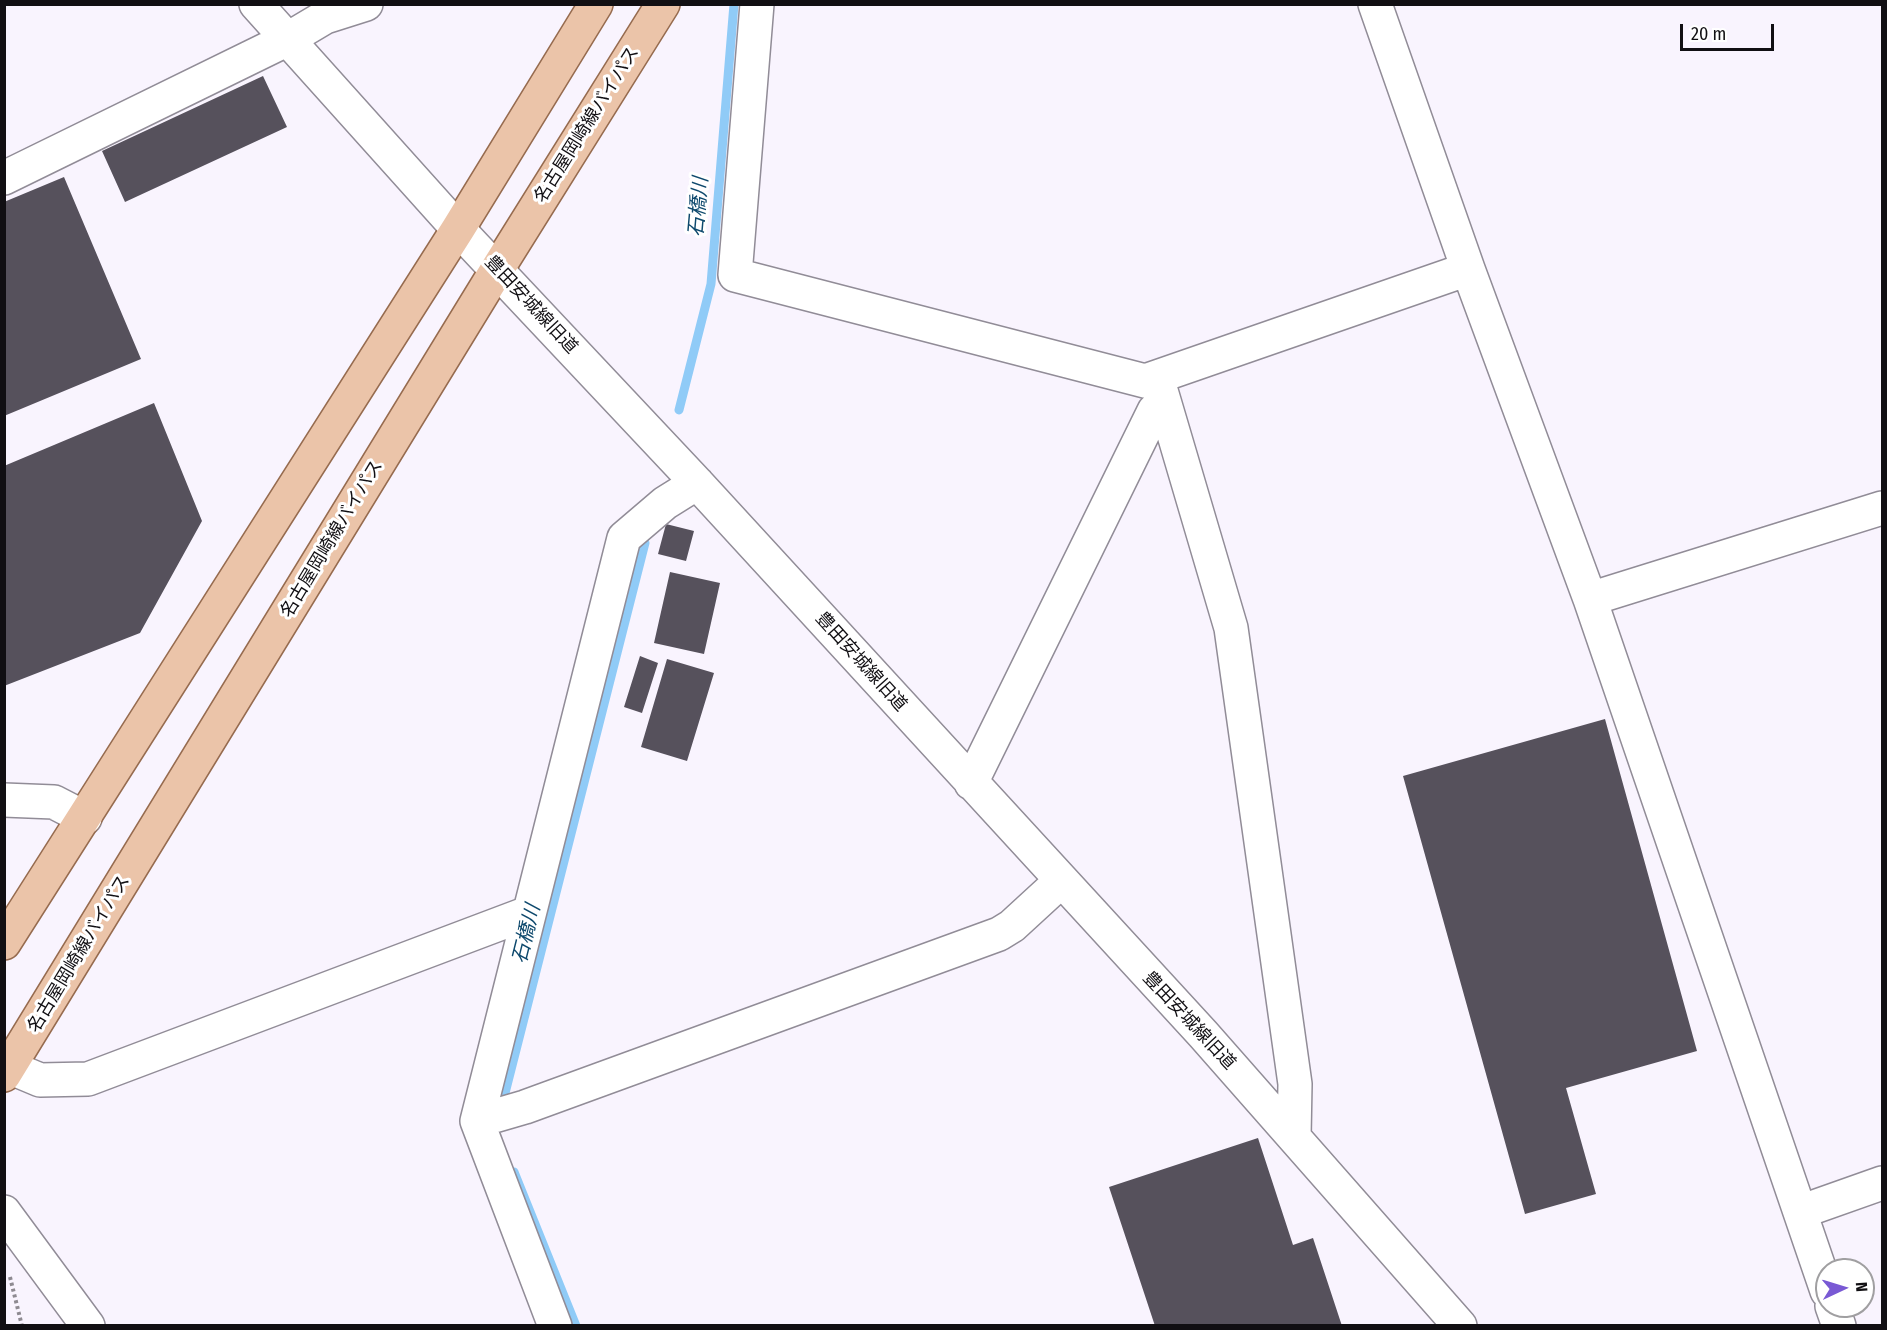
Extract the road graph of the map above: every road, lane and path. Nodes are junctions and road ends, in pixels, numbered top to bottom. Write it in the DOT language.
graph roads {
  1 [pos="255,4"];
  2 [pos="366,4"];
  3 [pos="596,4"];
  4 [pos="663,4"];
  5 [pos="757,4"];
  6 [pos="1375,4"];
  7 [pos="288,39"];
  8 [pos="4,178"];
  9 [pos="458,229"];
  10 [pos="498,268"];
  11 [pos="1468,269"];
  12 [pos="1160,389"];
  13 [pos="697,483"];
  14 [pos="1882,508"];
  15 [pos="1590,599"];
  16 [pos="971,783"];
  17 [pos="4,800"];
  18 [pos="85,818"];
  19 [pos="1061,881"];
  20 [pos="528,913"];
  21 [pos="4,943"];
  22 [pos="7,1071"];
  23 [pos="481,1119"];
  24 [pos="1294,1137"];
  25 [pos="1882,1183"];
  26 [pos="4,1212"];
  27 [pos="1800,1212"];
  28 [pos="1816,1258"];
  29 [pos="9,1273"];
  30 [pos="22,1326"];
  31 [pos="88,1326"];
  32 [pos="555,1326"];
  33 [pos="1460,1326"];
  1 -- 7 [label="street, 豊田安城線旧道"];
  2 -- 7 [label="street"];
  3 -- 9 [label="main road"];
  4 -- 10 [label="main road, 名古屋岡崎線バイパス"];
  5 -- 12 [label="street"];
  6 -- 11 [label="street"];
  7 -- 8 [label="street"];
  7 -- 9 [label="street, 豊田安城線旧道"];
  9 -- 10 [label="street, 豊田安城線旧道"];
  9 -- 18 [label="main road"];
  10 -- 13 [label="street, 豊田安城線旧道"];
  10 -- 22 [label="main road, 名古屋岡崎線バイパス"];
  11 -- 12 [label="street"];
  11 -- 15 [label="street"];
  12 -- 16 [label="street"];
  12 -- 24 [label="street"];
  13 -- 16 [label="street, 豊田安城線旧道"];
  13 -- 20 [label="street"];
  14 -- 15 [label="street"];
  15 -- 27 [label="street"];
  16 -- 19 [label="street, 豊田安城線旧道"];
  17 -- 18 [label="street"];
  18 -- 21 [label="main road"];
  19 -- 23 [label="street"];
  19 -- 24 [label="street, 豊田安城線旧道"];
  20 -- 22 [label="street"];
  20 -- 23 [label="street"];
  23 -- 32 [label="street"];
  24 -- 33 [label="street, 豊田安城線旧道"];
  25 -- 27 [label="street"];
  26 -- 31 [label="street"];
  27 -- 28 [label="street"];
  29 -- 30 [label="path"];
}
